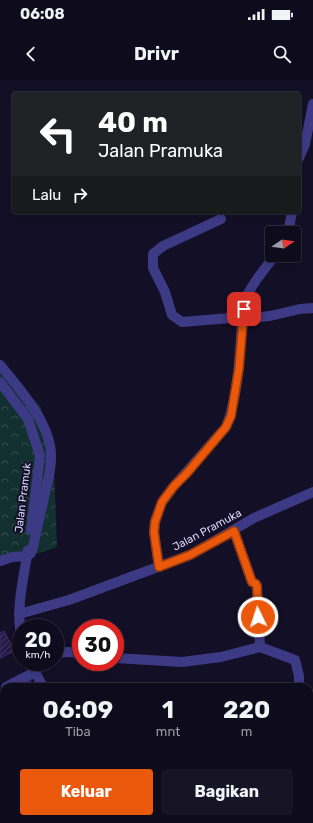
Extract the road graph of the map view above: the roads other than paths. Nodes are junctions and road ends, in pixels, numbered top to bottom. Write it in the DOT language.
graph roads {
  1 [pos="313,104"];
  2 [pos="309,144"];
  3 [pos="301,155"];
  4 [pos="292,214"];
  5 [pos="221,219"];
  6 [pos="289,226"];
  7 [pos="270,262"];
  8 [pos="313,308"];
  9 [pos="243,319"];
  10 [pos="0,365"];
  11 [pos="0,382"];
  12 [pos="313,492"];
  13 [pos="234,531"];
  14 [pos="28,556"];
  15 [pos="0,561"];
  16 [pos="159,567"];
  17 [pos="19,614"];
  18 [pos="19,619"];
  19 [pos="260,647"];
  20 [pos="124,659"];
  21 [pos="35,672"];
  22 [pos="14,683"];
  23 [pos="41,683"];
  24 [pos="298,683"];
  1 -- 2 [label="street"];
  2 -- 3 [label="street"];
  4 -- 6 [label="street"];
  5 -- 9 [label="street"];
  7 -- 9 [label="street"];
  8 -- 9 [label="street"];
  9 -- 16 [label="street"];
  10 -- 14 [label="street"];
  11 -- 14 [label="street, Jalan Pramuk"];
  12 -- 13 [label="street, Jalan Pramuka"];
  13 -- 16 [label="street, Jalan Pramuka"];
  13 -- 19 [label="street"];
  14 -- 15 [label="street"];
  14 -- 17 [label="street"];
  16 -- 17 [label="street, Jalan Pramuka"];
  17 -- 18 [label="street"];
  19 -- 20 [label="street"];
  19 -- 24 [label="street"];
  21 -- 22 [label="street"];
  21 -- 23 [label="street"];
}
